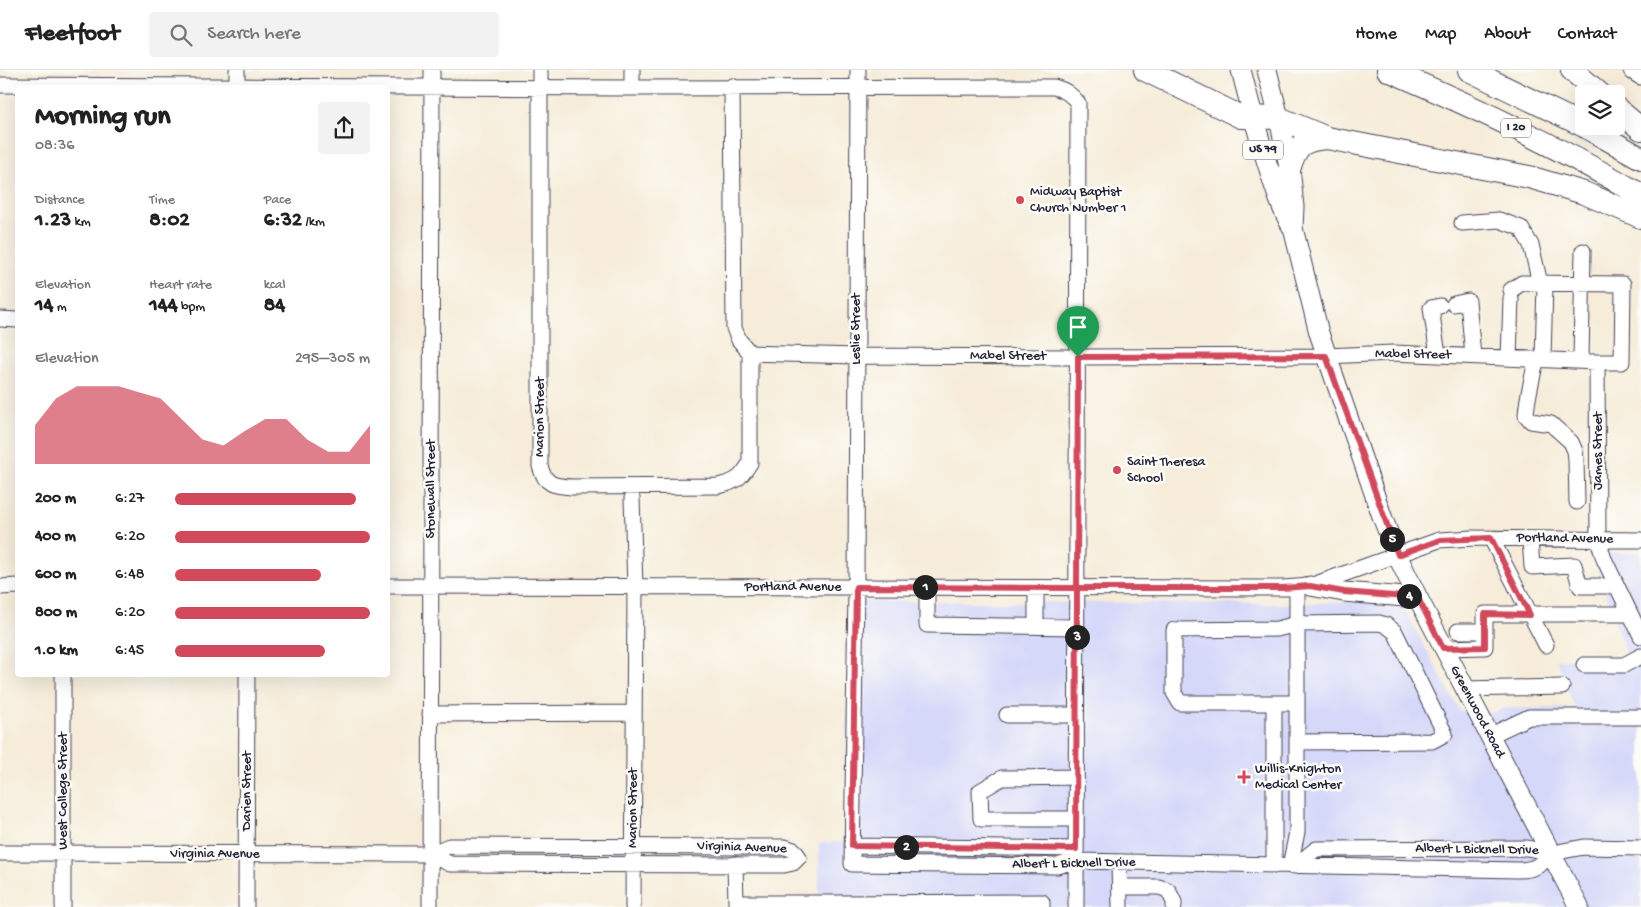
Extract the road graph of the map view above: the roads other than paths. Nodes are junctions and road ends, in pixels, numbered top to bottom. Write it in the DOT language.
graph roads {
  1 [pos="237,70"];
  2 [pos="432,70"];
  3 [pos="540,70"];
  4 [pos="632,70"];
  5 [pos="858,70"];
  6 [pos="1145,70"];
  7 [pos="1241,70"];
  8 [pos="1267,70"];
  9 [pos="1388,70"];
  10 [pos="1469,70"];
  11 [pos="1572,70"];
  12 [pos="1632,70"];
  13 [pos="1641,75"];
  14 [pos="38,78"];
  15 [pos="0,85"];
  16 [pos="172,85"];
  17 [pos="237,85"];
  18 [pos="1590,85"];
  19 [pos="390,86"];
  20 [pos="432,86"];
  21 [pos="732,86"];
  22 [pos="858,86"];
  23 [pos="539,87"];
  24 [pos="632,88"];
  25 [pos="1625,116"];
  26 [pos="1253,117"];
  27 [pos="1279,118"];
  28 [pos="1575,122"];
  29 [pos="1641,129"];
  30 [pos="1600,135"];
  31 [pos="1327,138"];
  32 [pos="1641,158"];
  33 [pos="1289,170"];
  34 [pos="1641,195"];
  35 [pos="1641,216"];
  36 [pos="1462,223"];
  37 [pos="1293,228"];
  38 [pos="1583,251"];
  39 [pos="1543,283"];
  40 [pos="1583,283"];
  41 [pos="0,320"];
  42 [pos="15,320"];
  43 [pos="750,353"];
  44 [pos="1438,355"];
  45 [pos="856,356"];
  46 [pos="1326,356"];
  47 [pos="1473,356"];
  48 [pos="1078,357"];
  49 [pos="1509,358"];
  50 [pos="1540,359"];
  51 [pos="1581,361"];
  52 [pos="1597,362"];
  53 [pos="1576,459"];
  54 [pos="1598,459"];
  55 [pos="632,498"];
  56 [pos="1577,502"];
  57 [pos="1491,538"];
  58 [pos="1530,539"];
  59 [pos="1598,540"];
  60 [pos="1641,540"];
  61 [pos="1398,555"];
  62 [pos="0,586"];
  63 [pos="15,586"];
  64 [pos="390,586"];
  65 [pos="431,586"];
  66 [pos="635,586"];
  67 [pos="1616,586"];
  68 [pos="856,587"];
  69 [pos="927,587"];
  70 [pos="1303,587"];
  71 [pos="1036,588"];
  72 [pos="1077,588"];
  73 [pos="1418,598"];
  74 [pos="1630,614"];
  75 [pos="1530,615"];
  76 [pos="1297,624"];
  77 [pos="1036,626"];
  78 [pos="1077,627"];
  79 [pos="1458,631"];
  80 [pos="1485,631"];
  81 [pos="1641,636"];
  82 [pos="1546,645"];
  83 [pos="1443,648"];
  84 [pos="1641,656"];
  85 [pos="1584,665"];
  86 [pos="63,677"];
  87 [pos="247,677"];
  88 [pos="1562,686"];
  89 [pos="1464,688"];
  90 [pos="1274,703"];
  91 [pos="1297,703"];
  92 [pos="634,713"];
  93 [pos="430,714"];
  94 [pos="1007,715"];
  95 [pos="1076,715"];
  96 [pos="1641,717"];
  97 [pos="1489,736"];
  98 [pos="1297,742"];
  99 [pos="1076,777"];
  100 [pos="1076,819"];
  101 [pos="633,846"];
  102 [pos="852,846"];
  103 [pos="1641,848"];
  104 [pos="0,853"];
  105 [pos="1552,853"];
  106 [pos="63,854"];
  107 [pos="247,854"];
  108 [pos="430,854"];
  109 [pos="1076,855"];
  110 [pos="1119,862"];
  111 [pos="633,864"];
  112 [pos="735,864"];
  113 [pos="852,864"];
  114 [pos="1274,866"];
  115 [pos="1292,866"];
  116 [pos="1120,887"];
  117 [pos="736,905"];
  118 [pos="807,905"];
  119 [pos="836,905"];
  120 [pos="63,907"];
  121 [pos="246,907"];
  122 [pos="430,907"];
  123 [pos="633,907"];
  124 [pos="1042,907"];
  125 [pos="1076,907"];
  126 [pos="1120,907"];
  127 [pos="1174,907"];
  128 [pos="1579,907"];
  1 -- 17 [label="street"];
  2 -- 20 [label="street, Stonewall Street"];
  3 -- 23 [label="street, Marion Street"];
  4 -- 24 [label="street"];
  5 -- 22 [label="street, Leslie Street"];
  6 -- 26 [label="highway"];
  7 -- 26 [label="main road, Greenwood Road / US 79"];
  8 -- 27 [label="main road, Greenwood Road / US 79"];
  9 -- 34 [label="highway, I 20"];
  10 -- 28 [label="highway, I 20"];
  11 -- 18 [label="highway"];
  12 -- 13 [label="main road"];
  14 -- 15 [label="street"];
  14 -- 16 [label="street"];
  19 -- 20 [label="street"];
  20 -- 23 [label="street"];
  20 -- 65 [label="street, Stonewall Street"];
  21 -- 22 [label="street"];
  21 -- 24 [label="street"];
  21 -- 43 [label="street"];
  22 -- 45 [label="street, Leslie Street"];
  22 -- 48 [label="street"];
  23 -- 24 [label="street"];
  23 -- 43 [label="street, Marion Street"];
  25 -- 29 [label="highway"];
  26 -- 27 [label="highway"];
  26 -- 37 [label="main road, Greenwood Road / US 79"];
  27 -- 31 [label="highway"];
  27 -- 33 [label="main road, Greenwood Road / US 79"];
  30 -- 32 [label="highway, I 20"];
  31 -- 33 [label="highway"];
  31 -- 35 [label="highway"];
  33 -- 37 [label="main road, Greenwood Road / US 79"];
  36 -- 39 [label="street"];
  37 -- 46 [label="main road, Greenwood Road / US 79"];
  38 -- 40 [label="street"];
  39 -- 40 [label="street"];
  39 -- 49 [label="street"];
  39 -- 50 [label="street"];
  40 -- 51 [label="street"];
  40 -- 52 [label="street, Mabel Street"];
  41 -- 42 [label="street"];
  43 -- 45 [label="street, Mabel Street"];
  44 -- 46 [label="street, Mabel Street"];
  44 -- 47 [label="street, Mabel Street"];
  44 -- 47 [label="street"];
  45 -- 48 [label="street, Mabel Street"];
  45 -- 68 [label="street, Leslie Street"];
  46 -- 48 [label="street, Mabel Street"];
  46 -- 61 [label="main road, Greenwood Road / US 79"];
  47 -- 49 [label="street, Mabel Street"];
  48 -- 72 [label="street"];
  49 -- 50 [label="street, Mabel Street"];
  50 -- 51 [label="street, Mabel Street"];
  50 -- 53 [label="street"];
  51 -- 52 [label="street, Mabel Street"];
  52 -- 54 [label="street, James Street"];
  53 -- 54 [label="street"];
  53 -- 56 [label="street"];
  54 -- 59 [label="street, James Street"];
  55 -- 66 [label="street, Marion Street"];
  57 -- 58 [label="street, Portland Avenue"];
  57 -- 61 [label="street, Portland Avenue"];
  57 -- 75 [label="street"];
  58 -- 59 [label="street, Portland Avenue"];
  58 -- 67 [label="street"];
  59 -- 60 [label="street, Portland Avenue"];
  59 -- 67 [label="street, James Street"];
  61 -- 70 [label="street, Portland Avenue"];
  61 -- 73 [label="main road, Greenwood Road / US 79"];
  62 -- 63 [label="street"];
  64 -- 65 [label="street, Portland Avenue"];
  65 -- 66 [label="street, Portland Avenue"];
  65 -- 93 [label="street, Stonewall Street"];
  66 -- 68 [label="street, Portland Avenue"];
  66 -- 92 [label="street, Marion Street"];
  67 -- 74 [label="street, James Street"];
  68 -- 69 [label="street, Portland Avenue"];
  68 -- 102 [label="street, Leslie Street"];
  69 -- 71 [label="street, Portland Avenue"];
  69 -- 77 [label="street"];
  70 -- 72 [label="street, Portland Avenue"];
  70 -- 73 [label="main road"];
  70 -- 76 [label="street"];
  71 -- 72 [label="street, Portland Avenue"];
  71 -- 77 [label="street"];
  72 -- 78 [label="street"];
  73 -- 83 [label="main road, Greenwood Road / US 79"];
  74 -- 75 [label="street"];
  74 -- 81 [label="street, James Street"];
  75 -- 80 [label="street"];
  75 -- 82 [label="street"];
  76 -- 90 [label="street"];
  76 -- 91 [label="street"];
  76 -- 98 [label="street"];
  77 -- 78 [label="street"];
  78 -- 95 [label="street"];
  79 -- 80 [label="street"];
  80 -- 83 [label="street"];
  83 -- 89 [label="main road, Greenwood Road / US 79"];
  84 -- 85 [label="street"];
  86 -- 106 [label="street, West College Street"];
  87 -- 107 [label="street, Darien Street"];
  88 -- 89 [label="street"];
  89 -- 97 [label="main road, Greenwood Road / US 79"];
  90 -- 91 [label="street"];
  90 -- 114 [label="street"];
  91 -- 98 [label="street"];
  92 -- 93 [label="street"];
  92 -- 101 [label="street, Marion Street"];
  93 -- 108 [label="street, Stonewall Street"];
  94 -- 95 [label="street"];
  95 -- 99 [label="street"];
  96 -- 97 [label="street"];
  97 -- 105 [label="main road, Greenwood Road / US 79"];
  98 -- 115 [label="street"];
  99 -- 100 [label="street"];
  99 -- 100 [label="street"];
  100 -- 109 [label="street"];
  101 -- 108 [label="street, Virginia Avenue"];
  101 -- 111 [label="street, Marion Street"];
  101 -- 112 [label="street, Virginia Avenue"];
  102 -- 109 [label="street, Albert L Bicknell Drive"];
  102 -- 113 [label="street, Leslie Street"];
  103 -- 105 [label="street"];
  104 -- 106 [label="street, Virginia Avenue"];
  105 -- 115 [label="street, Albert L Bicknell Drive"];
  105 -- 115 [label="street, Albert L Bicknell Drive"];
  105 -- 128 [label="main road, Greenwood Road / US 79"];
  106 -- 107 [label="street, Virginia Avenue"];
  106 -- 120 [label="street, West College Street"];
  107 -- 108 [label="street, Virginia Avenue"];
  107 -- 121 [label="street, Darien Street"];
  108 -- 111 [label="street, Virginia Avenue"];
  108 -- 122 [label="street, Stonewall Street"];
  109 -- 110 [label="street, Albert L Bicknell Drive"];
  109 -- 113 [label="street, Albert L Bicknell Drive"];
  109 -- 125 [label="street"];
  110 -- 114 [label="street, Albert L Bicknell Drive"];
  110 -- 116 [label="street"];
  111 -- 112 [label="street, Virginia Avenue"];
  111 -- 123 [label="street, Marion Street"];
  112 -- 117 [label="street"];
  114 -- 115 [label="street, Albert L Bicknell Drive"];
  116 -- 126 [label="street"];
  116 -- 127 [label="street"];
  117 -- 118 [label="street"];
  118 -- 119 [label="street"];
  119 -- 124 [label="street"];
}
